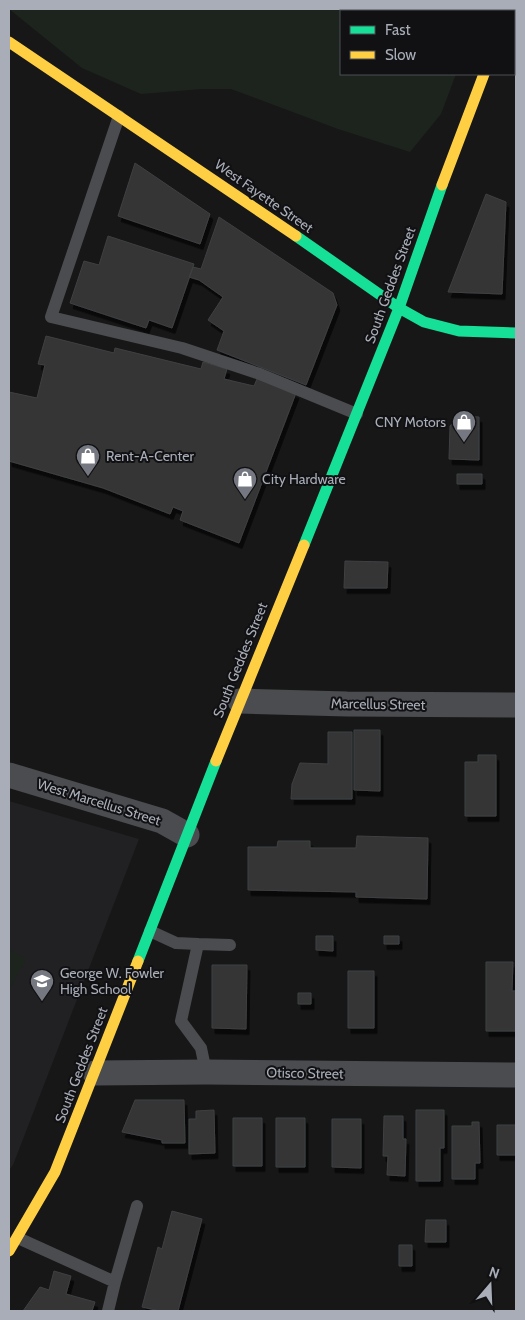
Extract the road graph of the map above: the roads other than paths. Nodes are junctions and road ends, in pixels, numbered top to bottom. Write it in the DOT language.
graph roads {
  1 [pos="9,42"];
  2 [pos="484,75"];
  3 [pos="119,116"];
  4 [pos="399,308"];
  5 [pos="516,334"];
  6 [pos="357,414"];
  7 [pos="240,701"];
  8 [pos="516,705"];
  9 [pos="9,775"];
  10 [pos="187,835"];
  11 [pos="150,931"];
  12 [pos="198,944"];
  13 [pos="230,945"];
  14 [pos="206,1072"];
  15 [pos="95,1073"];
  16 [pos="516,1075"];
  17 [pos="137,1206"];
  18 [pos="18,1238"];
  19 [pos="9,1251"];
  20 [pos="115,1282"];
  21 [pos="108,1311"];
  1 -- 3 [label="main road, West Fayette Street"];
  2 -- 4 [label="main road, South Geddes Street"];
  3 -- 4 [label="main road, West Fayette Street"];
  3 -- 6 [label="lane"];
  4 -- 5 [label="main road, West Fayette Street"];
  4 -- 6 [label="main road, South Geddes Street"];
  6 -- 7 [label="main road, South Geddes Street"];
  7 -- 8 [label="street, Marcellus Street"];
  7 -- 10 [label="main road, South Geddes Street"];
  9 -- 10 [label="street, West Marcellus Street"];
  10 -- 11 [label="main road, South Geddes Street"];
  11 -- 12 [label="lane"];
  11 -- 15 [label="main road, South Geddes Street"];
  12 -- 13 [label="lane"];
  12 -- 14 [label="lane"];
  14 -- 15 [label="street, Otisco Street"];
  14 -- 16 [label="street, Otisco Street"];
  15 -- 18 [label="main road, South Geddes Street"];
  17 -- 20 [label="lane"];
  18 -- 19 [label="main road, South Geddes Street"];
  18 -- 20 [label="lane"];
  20 -- 21 [label="lane"];
}
